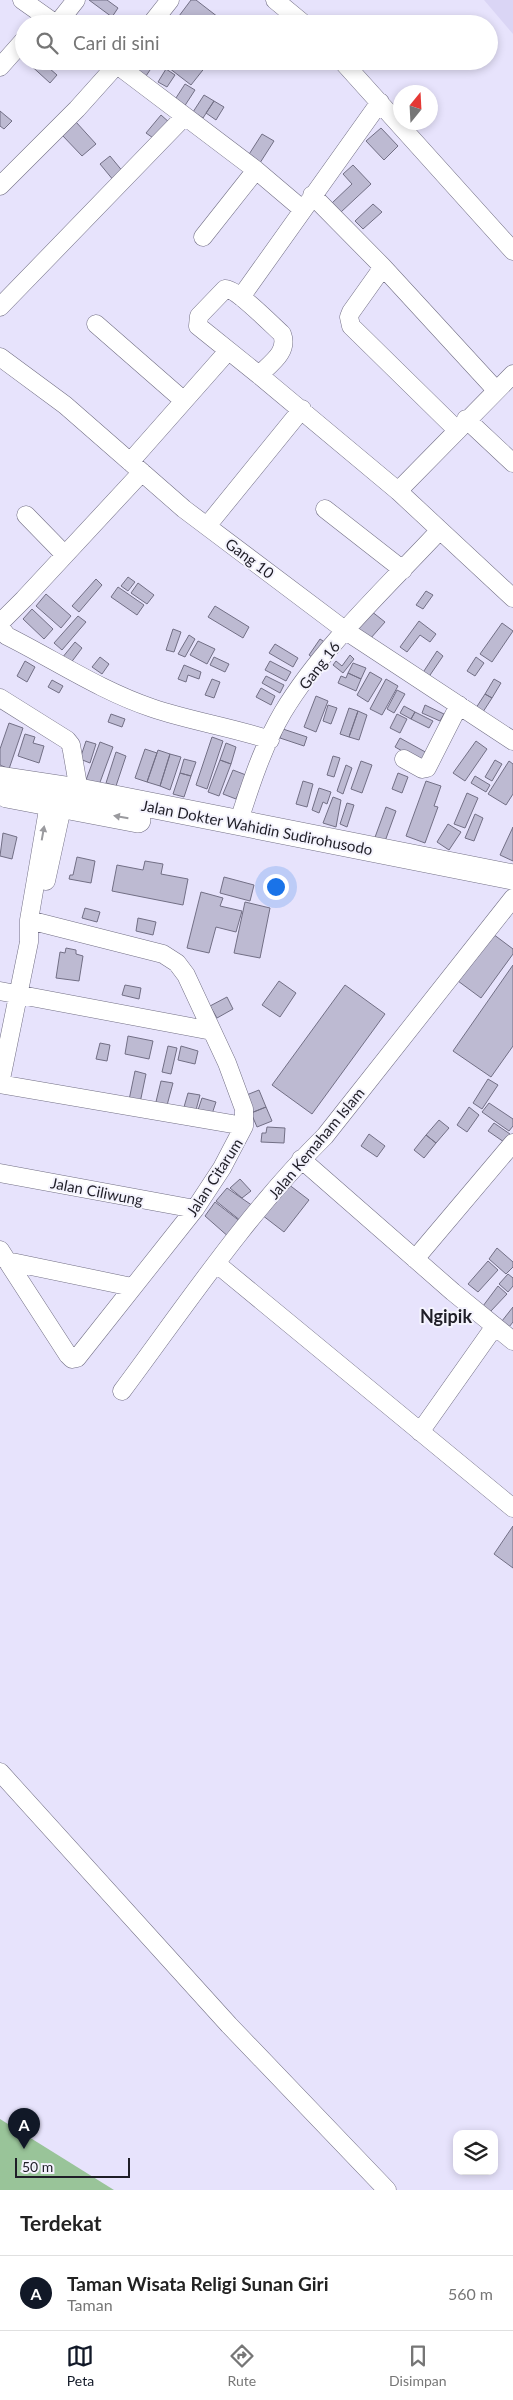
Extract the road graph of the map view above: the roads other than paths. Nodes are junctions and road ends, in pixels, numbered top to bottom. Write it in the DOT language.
graph roads {
  1 [pos="22,0"];
  2 [pos="76,0"];
  3 [pos="170,0"];
  4 [pos="275,0"];
  5 [pos="40,15"];
  6 [pos="58,15"];
  7 [pos="158,15"];
  8 [pos="293,15"];
  9 [pos="15,50"];
  10 [pos="0,67"];
  11 [pos="109,70"];
  12 [pos="126,70"];
  13 [pos="350,70"];
  14 [pos="380,102"];
  15 [pos="184,117"];
  16 [pos="256,170"];
  17 [pos="0,186"];
  18 [pos="307,202"];
  19 [pos="203,237"];
  20 [pos="513,250"];
  21 [pos="383,268"];
  22 [pos="241,297"];
  23 [pos="0,307"];
  24 [pos="96,324"];
  25 [pos="228,351"];
  26 [pos="0,357"];
  27 [pos="513,374"];
  28 [pos="259,375"];
  29 [pos="496,390"];
  30 [pos="184,400"];
  31 [pos="302,409"];
  32 [pos="462,425"];
  33 [pos="513,463"];
  34 [pos="136,467"];
  35 [pos="398,491"];
  36 [pos="325,509"];
  37 [pos="26,515"];
  38 [pos="207,526"];
  39 [pos="439,531"];
  40 [pos="65,555"];
  41 [pos="403,570"];
  42 [pos="512,595"];
  43 [pos="346,631"];
  44 [pos="0,698"];
  45 [pos="459,705"];
  46 [pos="270,740"];
  47 [pos="513,742"];
  48 [pos="404,759"];
  49 [pos="0,779"];
  50 [pos="0,794"];
  51 [pos="62,796"];
  52 [pos="238,824"];
  53 [pos="513,877"];
  54 [pos="513,890"];
  55 [pos="513,898"];
  56 [pos="32,925"];
  57 [pos="8,993"];
  58 [pos="212,1031"];
  59 [pos="0,1084"];
  60 [pos="244,1126"];
  61 [pos="513,1144"];
  62 [pos="302,1158"];
  63 [pos="0,1173"];
  64 [pos="195,1209"];
  65 [pos="4,1256"];
  66 [pos="415,1259"];
  67 [pos="217,1264"];
  68 [pos="132,1287"];
  69 [pos="495,1326"];
  70 [pos="513,1341"];
  71 [pos="122,1391"];
  72 [pos="420,1432"];
  73 [pos="513,1508"];
  74 [pos="0,1772"];
  75 [pos="387,2190"];
  1 -- 5 [label="street"];
  2 -- 6 [label="street"];
  3 -- 7 [label="street"];
  4 -- 8 [label="street"];
  9 -- 10 [label="street"];
  11 -- 17 [label="street"];
  12 -- 15 [label="street"];
  13 -- 14 [label="street"];
  14 -- 18 [label="street"];
  14 -- 20 [label="street"];
  15 -- 16 [label="street"];
  15 -- 23 [label="street"];
  16 -- 18 [label="street"];
  16 -- 19 [label="street"];
  18 -- 21 [label="street"];
  18 -- 22 [label="street"];
  21 -- 29 [label="street"];
  21 -- 32 [label="street"];
  22 -- 25 [label="street"];
  22 -- 28 [label="street"];
  24 -- 30 [label="street"];
  25 -- 28 [label="street"];
  25 -- 30 [label="street"];
  26 -- 34 [label="street, Gang 10"];
  27 -- 29 [label="street"];
  28 -- 31 [label="street"];
  29 -- 32 [label="street"];
  30 -- 34 [label="street"];
  31 -- 35 [label="street"];
  31 -- 38 [label="street"];
  32 -- 33 [label="street"];
  32 -- 35 [label="street"];
  34 -- 38 [label="street, Gang 10"];
  34 -- 40 [label="street"];
  35 -- 39 [label="street"];
  36 -- 41 [label="street"];
  37 -- 40 [label="street"];
  38 -- 43 [label="street, Gang 10"];
  39 -- 41 [label="street, Gang 16"];
  39 -- 42 [label="street"];
  40 -- 46 [label="street"];
  41 -- 43 [label="street, Gang 16"];
  43 -- 45 [label="street, Gang 10"];
  43 -- 46 [label="street, Gang 16"];
  44 -- 51 [label="street"];
  45 -- 47 [label="street, Gang 10"];
  45 -- 48 [label="street"];
  46 -- 52 [label="street, Gang 16"];
  49 -- 51 [label="highway, Jalan Dokter Wahidin Sudirohusodo"];
  50 -- 51 [label="highway, Jalan Dokter Wahidin Sudirohusodo"];
  51 -- 52 [label="highway, Jalan Dokter Wahidin Sudirohusodo"];
  54 -- 51 [label="highway, Jalan Dokter Wahidin Sudirohusodo, one-way"];
  51 -- 56 [label="street"];
  52 -- 53 [label="highway, Jalan Dokter Wahidin Sudirohusodo"];
  55 -- 62 [label="street, Jalan Kemaham Islam"];
  56 -- 57 [label="street"];
  56 -- 58 [label="street, Jalan Citarum"];
  57 -- 58 [label="street"];
  57 -- 59 [label="street"];
  58 -- 60 [label="street, Jalan Citarum"];
  59 -- 60 [label="street"];
  60 -- 64 [label="street, Jalan Citarum"];
  61 -- 66 [label="street"];
  62 -- 66 [label="street"];
  62 -- 67 [label="street, Jalan Kemaham Islam"];
  63 -- 64 [label="street, Jalan Ciliwung"];
  64 -- 68 [label="street, Jalan Citarum"];
  65 -- 68 [label="street"];
  65 -- 68 [label="street, Jalan Citarum"];
  66 -- 69 [label="street"];
  67 -- 71 [label="street, Jalan Kemaham Islam"];
  67 -- 72 [label="street"];
  69 -- 70 [label="street"];
  69 -- 72 [label="street"];
  72 -- 73 [label="street"];
  74 -- 75 [label="street"];
}
